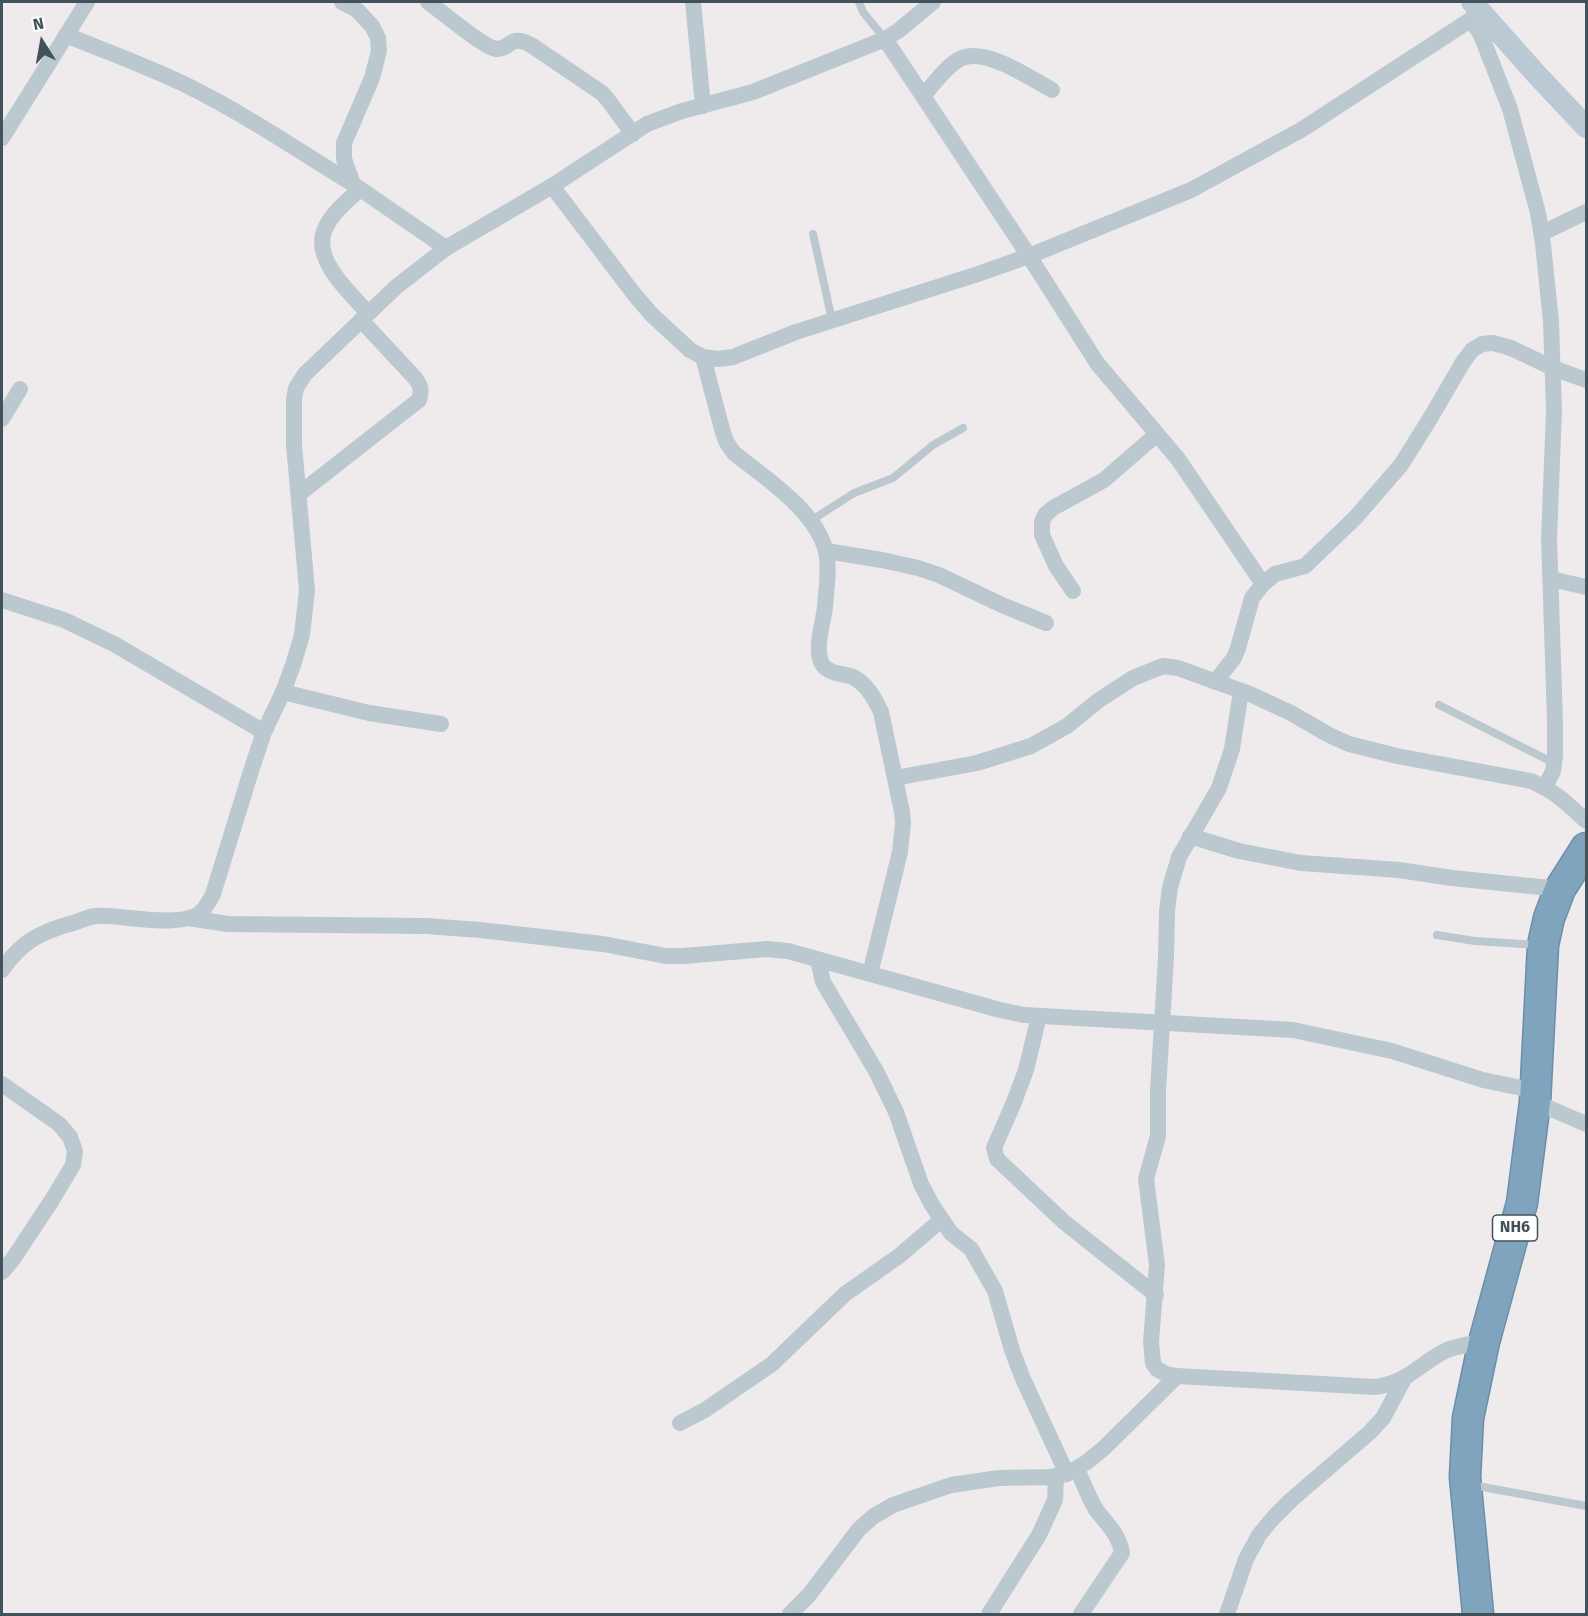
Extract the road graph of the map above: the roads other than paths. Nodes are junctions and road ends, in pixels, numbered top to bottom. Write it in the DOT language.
graph roads {
  1 [pos="87,2"];
  2 [pos="342,2"];
  3 [pos="428,2"];
  4 [pos="693,2"];
  5 [pos="859,2"];
  6 [pos="933,2"];
  7 [pos="362,6"];
  8 [pos="1475,11"];
  9 [pos="66,35"];
  10 [pos="885,39"];
  11 [pos="1052,90"];
  12 [pos="923,96"];
  13 [pos="703,106"];
  14 [pos="1587,127"];
  15 [pos="633,134"];
  16 [pos="2,138"];
  17 [pos="552,186"];
  18 [pos="356,187"];
  19 [pos="1587,212"];
  20 [pos="1542,233"];
  21 [pos="813,234"];
  22 [pos="446,248"];
  23 [pos="1029,256"];
  24 [pos="365,317"];
  25 [pos="832,320"];
  26 [pos="703,357"];
  27 [pos="1553,368"];
  28 [pos="1587,380"];
  29 [pos="20,389"];
  30 [pos="2,419"];
  31 [pos="963,428"];
  32 [pos="1157,434"];
  33 [pos="298,494"];
  34 [pos="812,520"];
  35 [pos="826,551"];
  36 [pos="1551,579"];
  37 [pos="1263,584"];
  38 [pos="1587,587"];
  39 [pos="1073,591"];
  40 [pos="2,600"];
  41 [pos="1046,623"];
  42 [pos="1215,682"];
  43 [pos="1241,691"];
  44 [pos="283,692"];
  45 [pos="1439,705"];
  46 [pos="441,724"];
  47 [pos="264,732"];
  48 [pos="1554,763"];
  49 [pos="895,778"];
  50 [pos="1545,787"];
  51 [pos="1587,821"];
  52 [pos="1190,836"];
  53 [pos="1587,848"];
  54 [pos="1560,889"];
  55 [pos="187,918"];
  56 [pos="1437,936"];
  57 [pos="1543,945"];
  58 [pos="818,960"];
  59 [pos="2,970"];
  60 [pos="870,974"];
  61 [pos="1039,1016"];
  62 [pos="1162,1023"];
  63 [pos="2,1084"];
  64 [pos="1535,1097"];
  65 [pos="1587,1124"];
  66 [pos="941,1220"];
  67 [pos="2,1272"];
  68 [pos="1156,1294"];
  69 [pos="1484,1342"];
  70 [pos="1177,1377"];
  71 [pos="1406,1377"];
  72 [pos="680,1423"];
  73 [pos="1066,1473"];
  74 [pos="1465,1484"];
  75 [pos="1587,1506"];
  76 [pos="790,1614"];
  77 [pos="989,1614"];
  78 [pos="1081,1614"];
  79 [pos="1227,1614"];
  80 [pos="1479,1614"];
  1 -- 9 [label="street"];
  2 -- 7 [label="street"];
  3 -- 15 [label="street"];
  4 -- 13 [label="street"];
  5 -- 10 [label="lane"];
  6 -- 10 [label="street"];
  7 -- 18 [label="street"];
  8 -- 14 [label="street"];
  8 -- 20 [label="street"];
  8 -- 23 [label="street"];
  9 -- 16 [label="street"];
  9 -- 18 [label="street"];
  10 -- 12 [label="street"];
  10 -- 13 [label="street"];
  11 -- 12 [label="street"];
  12 -- 23 [label="street"];
  13 -- 15 [label="street"];
  15 -- 17 [label="street"];
  17 -- 22 [label="street"];
  17 -- 26 [label="street"];
  18 -- 22 [label="street"];
  18 -- 24 [label="street"];
  19 -- 20 [label="street"];
  20 -- 27 [label="street"];
  21 -- 25 [label="lane"];
  22 -- 24 [label="street"];
  23 -- 25 [label="street"];
  23 -- 32 [label="street"];
  24 -- 33 [label="street"];
  24 -- 33 [label="street"];
  25 -- 26 [label="street"];
  26 -- 34 [label="street"];
  27 -- 28 [label="street"];
  27 -- 36 [label="street"];
  27 -- 37 [label="street"];
  29 -- 30 [label="street"];
  31 -- 34 [label="lane"];
  32 -- 37 [label="street"];
  32 -- 39 [label="street"];
  33 -- 44 [label="street"];
  34 -- 35 [label="street"];
  35 -- 41 [label="street"];
  35 -- 49 [label="street"];
  36 -- 38 [label="street"];
  36 -- 48 [label="street"];
  37 -- 42 [label="street"];
  40 -- 47 [label="street"];
  42 -- 43 [label="street"];
  42 -- 49 [label="street"];
  43 -- 50 [label="street"];
  43 -- 52 [label="street"];
  44 -- 46 [label="street"];
  44 -- 47 [label="street"];
  45 -- 48 [label="lane"];
  47 -- 55 [label="street"];
  48 -- 50 [label="street"];
  49 -- 60 [label="street"];
  50 -- 51 [label="street"];
  52 -- 54 [label="street"];
  52 -- 62 [label="street"];
  53 -- 54 [label="highway, NH6"];
  54 -- 57 [label="highway, NH6"];
  55 -- 58 [label="street"];
  55 -- 59 [label="street"];
  56 -- 57 [label="lane"];
  57 -- 64 [label="highway, NH6"];
  58 -- 60 [label="street"];
  58 -- 66 [label="street"];
  60 -- 61 [label="street"];
  61 -- 62 [label="street"];
  61 -- 68 [label="street"];
  62 -- 64 [label="street"];
  62 -- 68 [label="street"];
  63 -- 67 [label="street"];
  64 -- 65 [label="street"];
  64 -- 69 [label="highway, NH6"];
  66 -- 72 [label="street"];
  66 -- 73 [label="street"];
  68 -- 70 [label="street"];
  69 -- 71 [label="street"];
  69 -- 74 [label="highway, NH6"];
  70 -- 71 [label="street"];
  70 -- 73 [label="street"];
  71 -- 79 [label="street"];
  73 -- 76 [label="street"];
  73 -- 77 [label="street"];
  73 -- 78 [label="street"];
  74 -- 75 [label="lane"];
  74 -- 80 [label="highway, NH6"];
}
